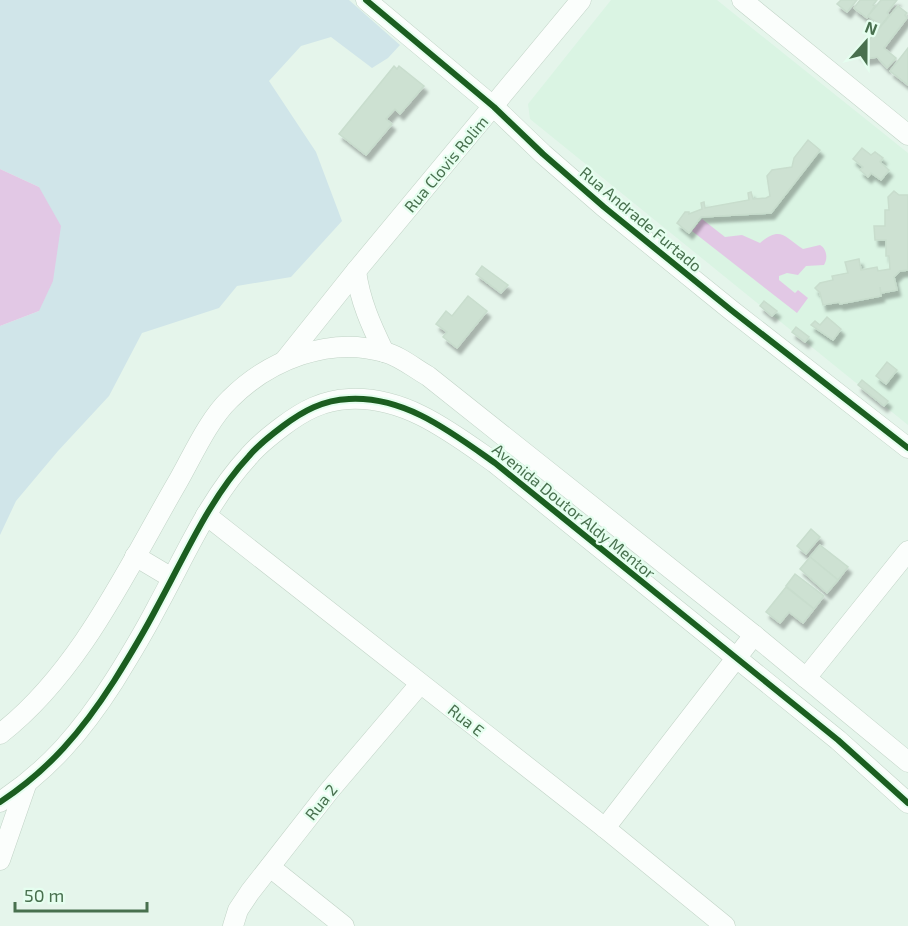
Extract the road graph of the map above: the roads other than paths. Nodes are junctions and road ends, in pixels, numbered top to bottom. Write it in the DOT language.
graph roads {
  1 [pos="366,0"];
  2 [pos="580,0"];
  3 [pos="742,0"];
  4 [pos="494,106"];
  5 [pos="908,135"];
  6 [pos="356,271"];
  7 [pos="384,352"];
  8 [pos="285,360"];
  9 [pos="908,448"];
  10 [pos="206,515"];
  11 [pos="908,551"];
  12 [pos="135,556"];
  13 [pos="172,578"];
  14 [pos="754,635"];
  15 [pos="735,658"];
  16 [pos="806,678"];
  17 [pos="420,684"];
  18 [pos="0,734"];
  19 [pos="908,762"];
  20 [pos="26,785"];
  21 [pos="0,802"];
  22 [pos="908,803"];
  23 [pos="605,828"];
  24 [pos="5,834"];
  25 [pos="0,860"];
  26 [pos="270,867"];
  27 [pos="233,926"];
  28 [pos="344,926"];
  29 [pos="725,926"];
  1 -- 4 [label="street, Rua Andrade Furtado"];
  2 -- 4 [label="street, Rua Clovis Rolim"];
  3 -- 5 [label="street"];
  4 -- 6 [label="street, Rua Clovis Rolim"];
  4 -- 9 [label="street, Rua Andrade Furtado"];
  6 -- 7 [label="street"];
  6 -- 8 [label="street, Rua Clovis Rolim"];
  7 -- 8 [label="street, Avenida Doutor Aldy Mentor"];
  7 -- 14 [label="street, Avenida Doutor Aldy Mentor"];
  8 -- 12 [label="street, Avenida Doutor Aldy Mentor"];
  10 -- 13 [label="street, Avenida Doutor Aldy Mentor"];
  10 -- 15 [label="street, Avenida Doutor Aldy Mentor"];
  10 -- 17 [label="street, Rua E"];
  11 -- 16 [label="street"];
  12 -- 13 [label="street"];
  12 -- 18 [label="street, Avenida Doutor Aldy Mentor"];
  13 -- 20 [label="street, Avenida Doutor Aldy Mentor"];
  14 -- 15 [label="street"];
  14 -- 16 [label="street, Avenida Doutor Aldy Mentor"];
  15 -- 22 [label="street, Avenida Doutor Aldy Mentor"];
  15 -- 23 [label="street"];
  16 -- 19 [label="street, Avenida Doutor Aldy Mentor"];
  17 -- 23 [label="street, Rua E"];
  17 -- 26 [label="street, Rua 2"];
  20 -- 21 [label="street, Avenida Doutor Aldy Mentor"];
  20 -- 24 [label="street"];
  23 -- 29 [label="street, Rua E"];
  24 -- 25 [label="street"];
  26 -- 27 [label="street, Rua 2"];
  26 -- 28 [label="street"];
}
